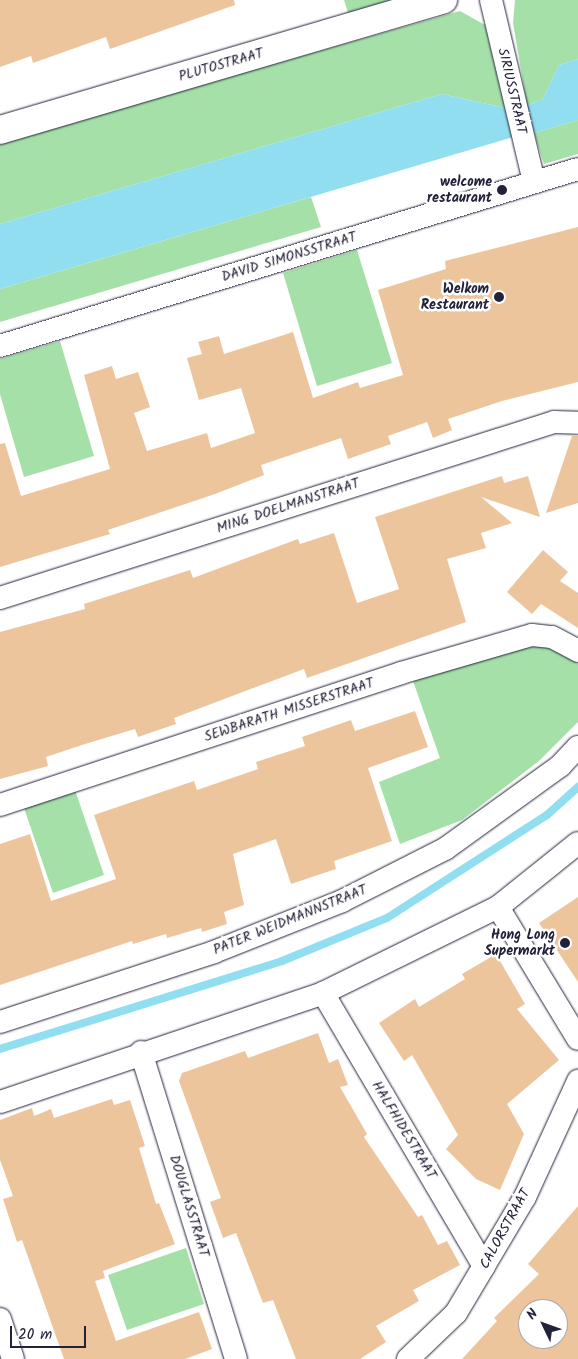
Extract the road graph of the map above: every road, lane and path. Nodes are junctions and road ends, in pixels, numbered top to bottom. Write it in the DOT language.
graph roads {
  1 [pos="443,0"];
  2 [pos="491,0"];
  3 [pos="0,130"];
  4 [pos="578,169"];
  5 [pos="534,182"];
  6 [pos="0,346"];
  7 [pos="578,423"];
  8 [pos="0,598"];
  9 [pos="578,651"];
  10 [pos="578,747"];
  11 [pos="0,805"];
  12 [pos="578,843"];
  13 [pos="498,907"];
  14 [pos="323,993"];
  15 [pos="0,1022"];
  16 [pos="578,1039"];
  17 [pos="141,1052"];
  18 [pos="578,1081"];
  19 [pos="0,1102"];
  20 [pos="484,1266"];
  21 [pos="0,1319"];
  22 [pos="12,1359"];
  23 [pos="236,1359"];
  24 [pos="408,1359"];
  1 -- 3 [label="street, PLUTOSTRAAT"];
  2 -- 5 [label="street, SIRIUSSTRAAT"];
  4 -- 5 [label="street, DAVID SIMONSSTRAAT"];
  5 -- 6 [label="street, DAVID SIMONSSTRAAT"];
  7 -- 8 [label="street, MING DOELMANSTRAAT"];
  9 -- 11 [label="street, SEWBARATH MISSERSTRAAT"];
  10 -- 15 [label="street, PATER WEIDMANNSTRAAT"];
  12 -- 13 [label="street"];
  13 -- 14 [label="street"];
  13 -- 16 [label="street"];
  14 -- 17 [label="street"];
  14 -- 20 [label="street, HALFHIDESTRAAT"];
  17 -- 19 [label="street"];
  17 -- 23 [label="street, DOUGLASSTRAAT"];
  18 -- 20 [label="street, CALORSTRAAT"];
  20 -- 24 [label="street, CALORSTRAAT"];
  21 -- 22 [label="street"];
}
